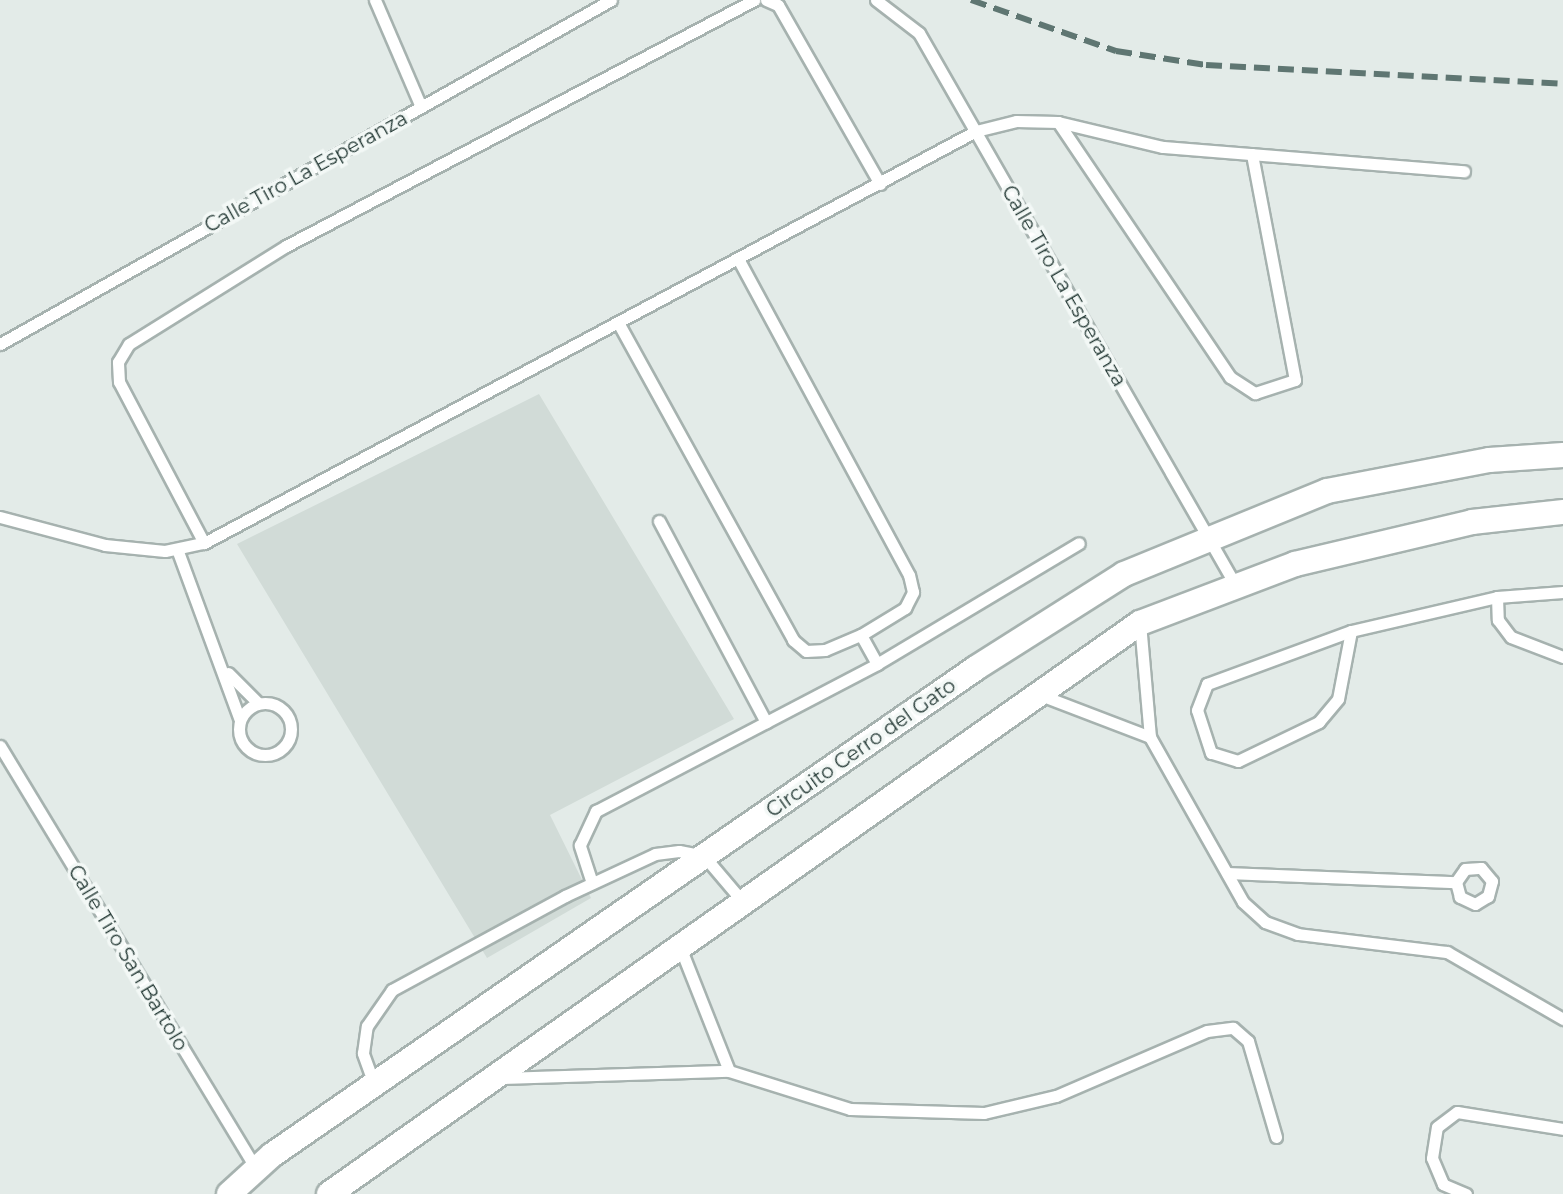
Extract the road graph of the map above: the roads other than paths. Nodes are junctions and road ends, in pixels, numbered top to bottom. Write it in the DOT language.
graph roads {
  1 [pos="375,0"];
  2 [pos="611,0"];
  3 [pos="754,0"];
  4 [pos="766,0"];
  5 [pos="876,0"];
  6 [pos="421,107"];
  7 [pos="1058,122"];
  8 [pos="976,131"];
  9 [pos="1252,154"];
  10 [pos="1464,171"];
  11 [pos="880,184"];
  12 [pos="739,261"];
  13 [pos="620,326"];
  14 [pos="0,344"];
  15 [pos="1563,455"];
  16 [pos="1563,512"];
  17 [pos="0,517"];
  18 [pos="659,521"];
  19 [pos="1210,539"];
  20 [pos="204,543"];
  21 [pos="1079,543"];
  22 [pos="177,549"];
  23 [pos="1236,586"];
  24 [pos="1563,592"];
  25 [pos="1497,597"];
  26 [pos="1140,623"];
  27 [pos="1351,631"];
  28 [pos="861,635"];
  29 [pos="1563,657"];
  30 [pos="877,664"];
  31 [pos="228,672"];
  32 [pos="1038,694"];
  33 [pos="258,703"];
  34 [pos="240,720"];
  35 [pos="766,722"];
  36 [pos="1150,737"];
  37 [pos="0,746"];
  38 [pos="704,856"];
  39 [pos="1227,873"];
  40 [pos="1456,882"];
  41 [pos="592,883"];
  42 [pos="743,902"];
  43 [pos="680,947"];
  44 [pos="1563,1019"];
  45 [pos="729,1071"];
  46 [pos="494,1078"];
  47 [pos="374,1085"];
  48 [pos="1563,1129"];
  49 [pos="1276,1137"];
  50 [pos="256,1169"];
  51 [pos="229,1194"];
  52 [pos="329,1194"];
  53 [pos="1466,1194"];
  1 -- 6 [label="lane"];
  2 -- 6 [label="lane, Calle Tiro La Esperanza"];
  3 -- 20 [label="lane"];
  4 -- 11 [label="lane"];
  5 -- 8 [label="lane, Calle Tiro La Esperanza"];
  6 -- 14 [label="lane, Calle Tiro La Esperanza"];
  7 -- 8 [label="lane"];
  7 -- 9 [label="lane"];
  7 -- 9 [label="lane"];
  8 -- 11 [label="lane"];
  8 -- 19 [label="lane, Calle Tiro La Esperanza"];
  9 -- 10 [label="lane"];
  11 -- 12 [label="lane"];
  12 -- 13 [label="lane"];
  12 -- 28 [label="lane"];
  13 -- 20 [label="lane"];
  13 -- 28 [label="lane"];
  15 -- 19 [label="street, Circuito Cerro del Gato"];
  16 -- 23 [label="street"];
  17 -- 22 [label="lane"];
  18 -- 35 [label="lane"];
  19 -- 23 [label="lane, Calle Tiro La Esperanza"];
  19 -- 38 [label="street, Circuito Cerro del Gato"];
  20 -- 22 [label="lane"];
  21 -- 30 [label="lane"];
  22 -- 31 [label="lane"];
  23 -- 26 [label="street"];
  24 -- 25 [label="lane"];
  25 -- 27 [label="lane"];
  25 -- 29 [label="lane"];
  26 -- 32 [label="street"];
  26 -- 36 [label="lane"];
  27 -- 27 [label="lane"];
  28 -- 30 [label="lane"];
  30 -- 35 [label="lane"];
  31 -- 33 [label="lane"];
  31 -- 34 [label="lane"];
  32 -- 36 [label="lane"];
  32 -- 42 [label="street"];
  33 -- 34 [label="lane"];
  33 -- 34 [label="lane"];
  35 -- 41 [label="lane"];
  36 -- 39 [label="lane"];
  37 -- 50 [label="lane, Calle Tiro San Bartolo"];
  38 -- 41 [label="lane"];
  38 -- 42 [label="lane"];
  38 -- 47 [label="street, Circuito Cerro del Gato"];
  39 -- 40 [label="lane"];
  39 -- 44 [label="lane"];
  41 -- 47 [label="lane"];
  42 -- 43 [label="street"];
  43 -- 45 [label="lane"];
  43 -- 46 [label="street"];
  45 -- 46 [label="lane"];
  45 -- 49 [label="lane"];
  46 -- 52 [label="street"];
  47 -- 50 [label="street, Circuito Cerro del Gato"];
  48 -- 53 [label="lane"];
  50 -- 51 [label="street, Circuito Cerro del Gato"];
}
